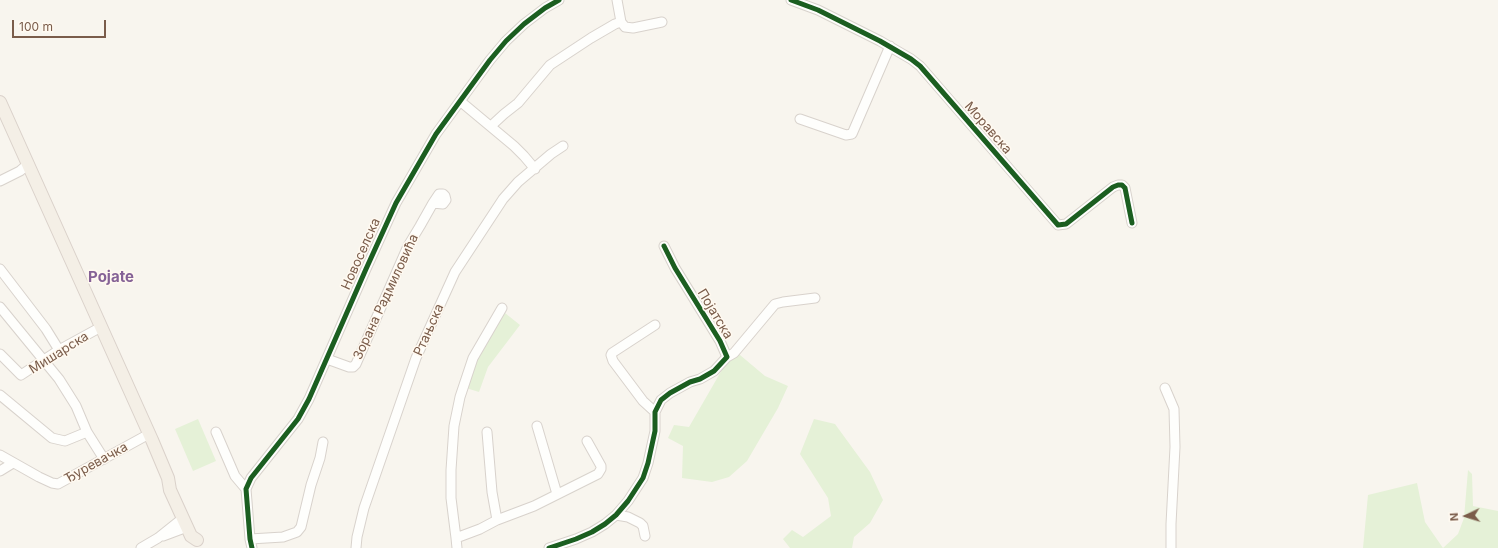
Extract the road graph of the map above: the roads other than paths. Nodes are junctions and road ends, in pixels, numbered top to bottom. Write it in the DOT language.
graph roads {
  1 [pos="559,0"];
  2 [pos="617,0"];
  3 [pos="792,0"];
  4 [pos="621,22"];
  5 [pos="662,22"];
  6 [pos="890,46"];
  7 [pos="460,101"];
  8 [pos="2,110"];
  9 [pos="800,118"];
  10 [pos="491,126"];
  11 [pos="563,146"];
  12 [pos="28,164"];
  13 [pos="535,169"];
  14 [pos="0,181"];
  15 [pos="433,204"];
  16 [pos="1132,223"];
  17 [pos="664,246"];
  18 [pos="0,269"];
  19 [pos="815,298"];
  20 [pos="0,307"];
  21 [pos="502,308"];
  22 [pos="655,325"];
  23 [pos="101,327"];
  24 [pos="59,350"];
  25 [pos="0,354"];
  26 [pos="727,357"];
  27 [pos="327,359"];
  28 [pos="44,360"];
  29 [pos="1165,388"];
  30 [pos="0,396"];
  31 [pos="655,412"];
  32 [pos="537,426"];
  33 [pos="87,432"];
  34 [pos="216,432"];
  35 [pos="487,432"];
  36 [pos="149,434"];
  37 [pos="587,441"];
  38 [pos="323,442"];
  39 [pos="0,455"];
  40 [pos="104,459"];
  41 [pos="13,463"];
  42 [pos="0,471"];
  43 [pos="168,478"];
  44 [pos="246,488"];
  45 [pos="557,494"];
  46 [pos="616,515"];
  47 [pos="497,520"];
  48 [pos="185,522"];
  49 [pos="645,536"];
  50 [pos="456,538"];
  51 [pos="251,543"];
  52 [pos="199,544"];
  53 [pos="140,548"];
  54 [pos="356,548"];
  55 [pos="457,548"];
  56 [pos="549,548"];
  57 [pos="1171,548"];
  1 -- 7 [label="street, Новоселска"];
  2 -- 4 [label="street"];
  3 -- 6 [label="street, Моравска"];
  4 -- 5 [label="street"];
  4 -- 10 [label="street"];
  6 -- 9 [label="street"];
  6 -- 16 [label="street, Моравска"];
  7 -- 10 [label="street"];
  7 -- 27 [label="street, Новоселска"];
  8 -- 12 [label="main road"];
  10 -- 13 [label="street"];
  11 -- 13 [label="street, Ртањска"];
  12 -- 14 [label="street"];
  12 -- 23 [label="main road"];
  13 -- 54 [label="street, Ртањска"];
  15 -- 27 [label="street, Зорана Радмиловића"];
  17 -- 26 [label="street, Појатска"];
  18 -- 24 [label="street"];
  19 -- 26 [label="street, Појатска"];
  20 -- 28 [label="street"];
  21 -- 50 [label="street"];
  22 -- 31 [label="street"];
  23 -- 24 [label="street, Мишарска"];
  23 -- 36 [label="main road"];
  24 -- 28 [label="street, Мишарска"];
  25 -- 28 [label="street, Мишарска"];
  26 -- 31 [label="street, Појатска"];
  27 -- 44 [label="street, Новоселска"];
  28 -- 33 [label="street"];
  29 -- 57 [label="street"];
  30 -- 33 [label="street"];
  31 -- 46 [label="street"];
  32 -- 45 [label="street"];
  33 -- 40 [label="street"];
  34 -- 44 [label="street"];
  35 -- 47 [label="street"];
  36 -- 40 [label="street, Ђуревачка"];
  36 -- 43 [label="main road"];
  37 -- 45 [label="street"];
  38 -- 51 [label="street"];
  39 -- 41 [label="street, Ђуревачка"];
  40 -- 41 [label="street, Ђуревачка"];
  41 -- 42 [label="street"];
  43 -- 48 [label="main road"];
  43 -- 52 [label="main road"];
  44 -- 51 [label="street"];
  45 -- 47 [label="street"];
  46 -- 49 [label="street"];
  46 -- 56 [label="street"];
  47 -- 50 [label="street"];
  48 -- 52 [label="main road"];
  48 -- 53 [label="street"];
  50 -- 55 [label="street"];
}
